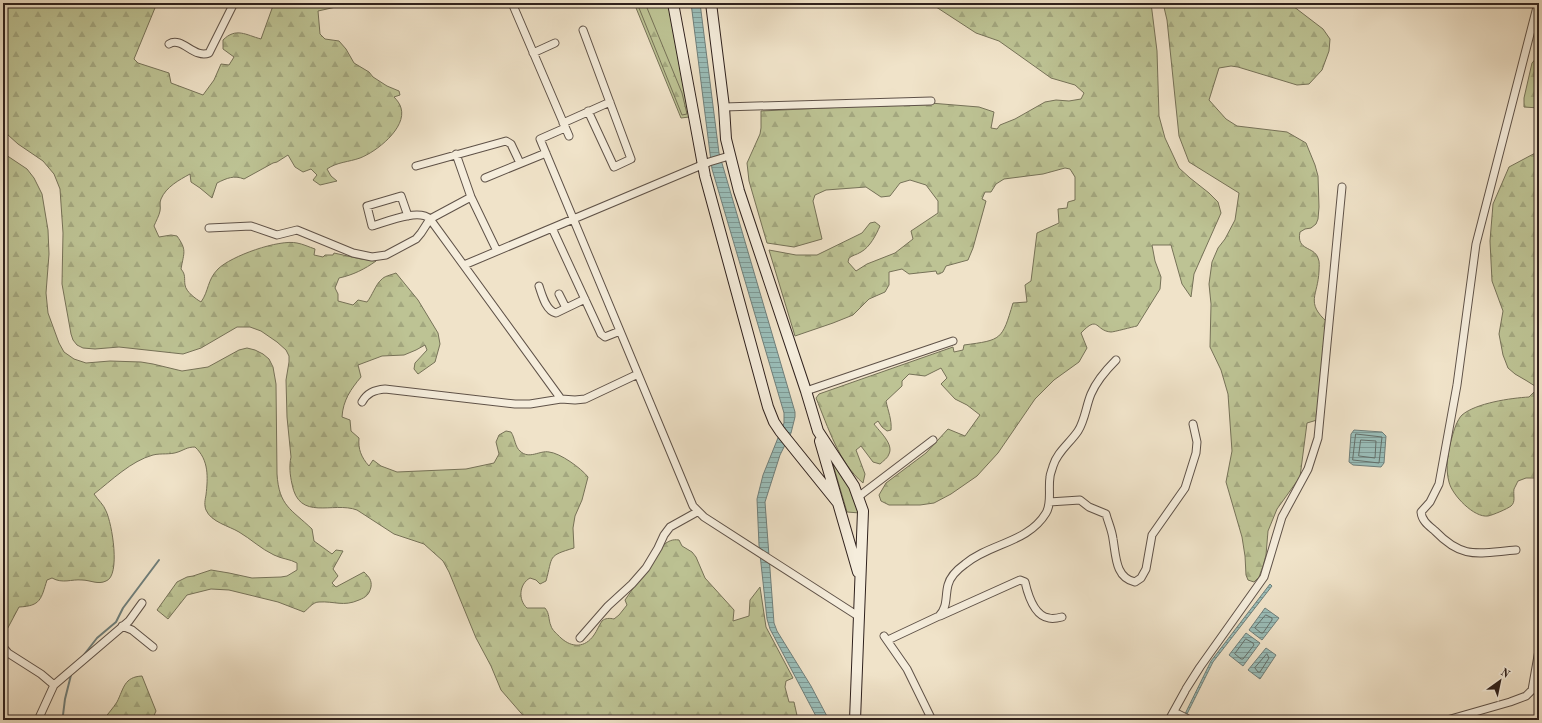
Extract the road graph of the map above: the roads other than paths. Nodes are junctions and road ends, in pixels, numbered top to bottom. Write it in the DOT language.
graph roads {
  1 [pos="234,3"];
  2 [pos="512,3"];
  3 [pos="673,3"];
  4 [pos="711,3"];
  5 [pos="1538,3"];
  6 [pos="583,30"];
  7 [pos="555,43"];
  8 [pos="169,44"];
  9 [pos="533,53"];
  10 [pos="931,101"];
  11 [pos="610,102"];
  12 [pos="724,107"];
  13 [pos="588,111"];
  14 [pos="564,125"];
  15 [pos="569,136"];
  16 [pos="546,153"];
  17 [pos="456,154"];
  18 [pos="726,156"];
  19 [pos="706,163"];
  20 [pos="520,164"];
  21 [pos="416,166"];
  22 [pos="485,178"];
  23 [pos="1342,187"];
  24 [pos="471,197"];
  25 [pos="408,216"];
  26 [pos="430,219"];
  27 [pos="573,220"];
  28 [pos="209,228"];
  29 [pos="552,228"];
  30 [pos="497,251"];
  31 [pos="464,265"];
  32 [pos="539,286"];
  33 [pos="559,294"];
  34 [pos="585,299"];
  35 [pos="566,308"];
  36 [pos="620,331"];
  37 [pos="953,341"];
  38 [pos="1116,360"];
  39 [pos="638,374"];
  40 [pos="806,391"];
  41 [pos="561,399"];
  42 [pos="362,402"];
  43 [pos="1193,424"];
  44 [pos="818,431"];
  45 [pos="933,440"];
  46 [pos="858,497"];
  47 [pos="1049,502"];
  48 [pos="838,503"];
  49 [pos="697,512"];
  50 [pos="1516,550"];
  51 [pos="860,580"];
  52 [pos="142,603"];
  53 [pos="858,616"];
  54 [pos="940,616"];
  55 [pos="1062,617"];
  56 [pos="122,626"];
  57 [pos="580,638"];
  58 [pos="3,647"];
  59 [pos="153,647"];
  60 [pos="1539,650"];
  61 [pos="54,685"];
  62 [pos="1174,712"];
  63 [pos="1186,718"];
  64 [pos="38,720"];
  65 [pos="855,720"];
  66 [pos="932,720"];
  67 [pos="1169,720"];
  68 [pos="1447,720"];
  1 -- 8 [label="street"];
  2 -- 9 [label="street"];
  3 -- 19 [label="main road"];
  4 -- 12 [label="main road"];
  5 -- 50 [label="street"];
  6 -- 11 [label="street"];
  7 -- 9 [label="street"];
  9 -- 14 [label="street"];
  10 -- 12 [label="street"];
  11 -- 13 [label="street"];
  11 -- 13 [label="street"];
  12 -- 18 [label="main road"];
  13 -- 14 [label="street"];
  14 -- 15 [label="street"];
  14 -- 16 [label="street"];
  16 -- 20 [label="street"];
  16 -- 27 [label="street"];
  17 -- 20 [label="street"];
  17 -- 21 [label="street"];
  17 -- 24 [label="street"];
  18 -- 19 [label="street"];
  18 -- 40 [label="main road"];
  19 -- 27 [label="street"];
  19 -- 48 [label="main road"];
  20 -- 22 [label="street"];
  23 -- 62 [label="street"];
  24 -- 26 [label="street"];
  24 -- 30 [label="street"];
  25 -- 25 [label="street"];
  25 -- 26 [label="street"];
  26 -- 28 [label="street"];
  26 -- 31 [label="street"];
  27 -- 29 [label="street"];
  27 -- 36 [label="street"];
  29 -- 30 [label="street"];
  29 -- 34 [label="street"];
  30 -- 31 [label="street"];
  31 -- 41 [label="street"];
  32 -- 35 [label="street"];
  33 -- 35 [label="street"];
  34 -- 35 [label="street"];
  34 -- 36 [label="street"];
  36 -- 39 [label="street"];
  37 -- 40 [label="street"];
  38 -- 47 [label="street"];
  39 -- 41 [label="street"];
  39 -- 49 [label="street"];
  40 -- 44 [label="main road"];
  41 -- 42 [label="street"];
  43 -- 47 [label="street"];
  44 -- 46 [label="main road"];
  44 -- 48 [label="main road"];
  45 -- 46 [label="street"];
  46 -- 51 [label="main road"];
  47 -- 54 [label="street"];
  48 -- 51 [label="main road"];
  49 -- 53 [label="street"];
  49 -- 57 [label="street"];
  51 -- 53 [label="main road"];
  52 -- 56 [label="street"];
  53 -- 65 [label="main road"];
  54 -- 55 [label="street"];
  54 -- 66 [label="street"];
  56 -- 59 [label="street"];
  56 -- 61 [label="street"];
  58 -- 61 [label="street"];
  60 -- 68 [label="street"];
  61 -- 64 [label="street"];
  62 -- 63 [label="street"];
  62 -- 67 [label="street"];
}
